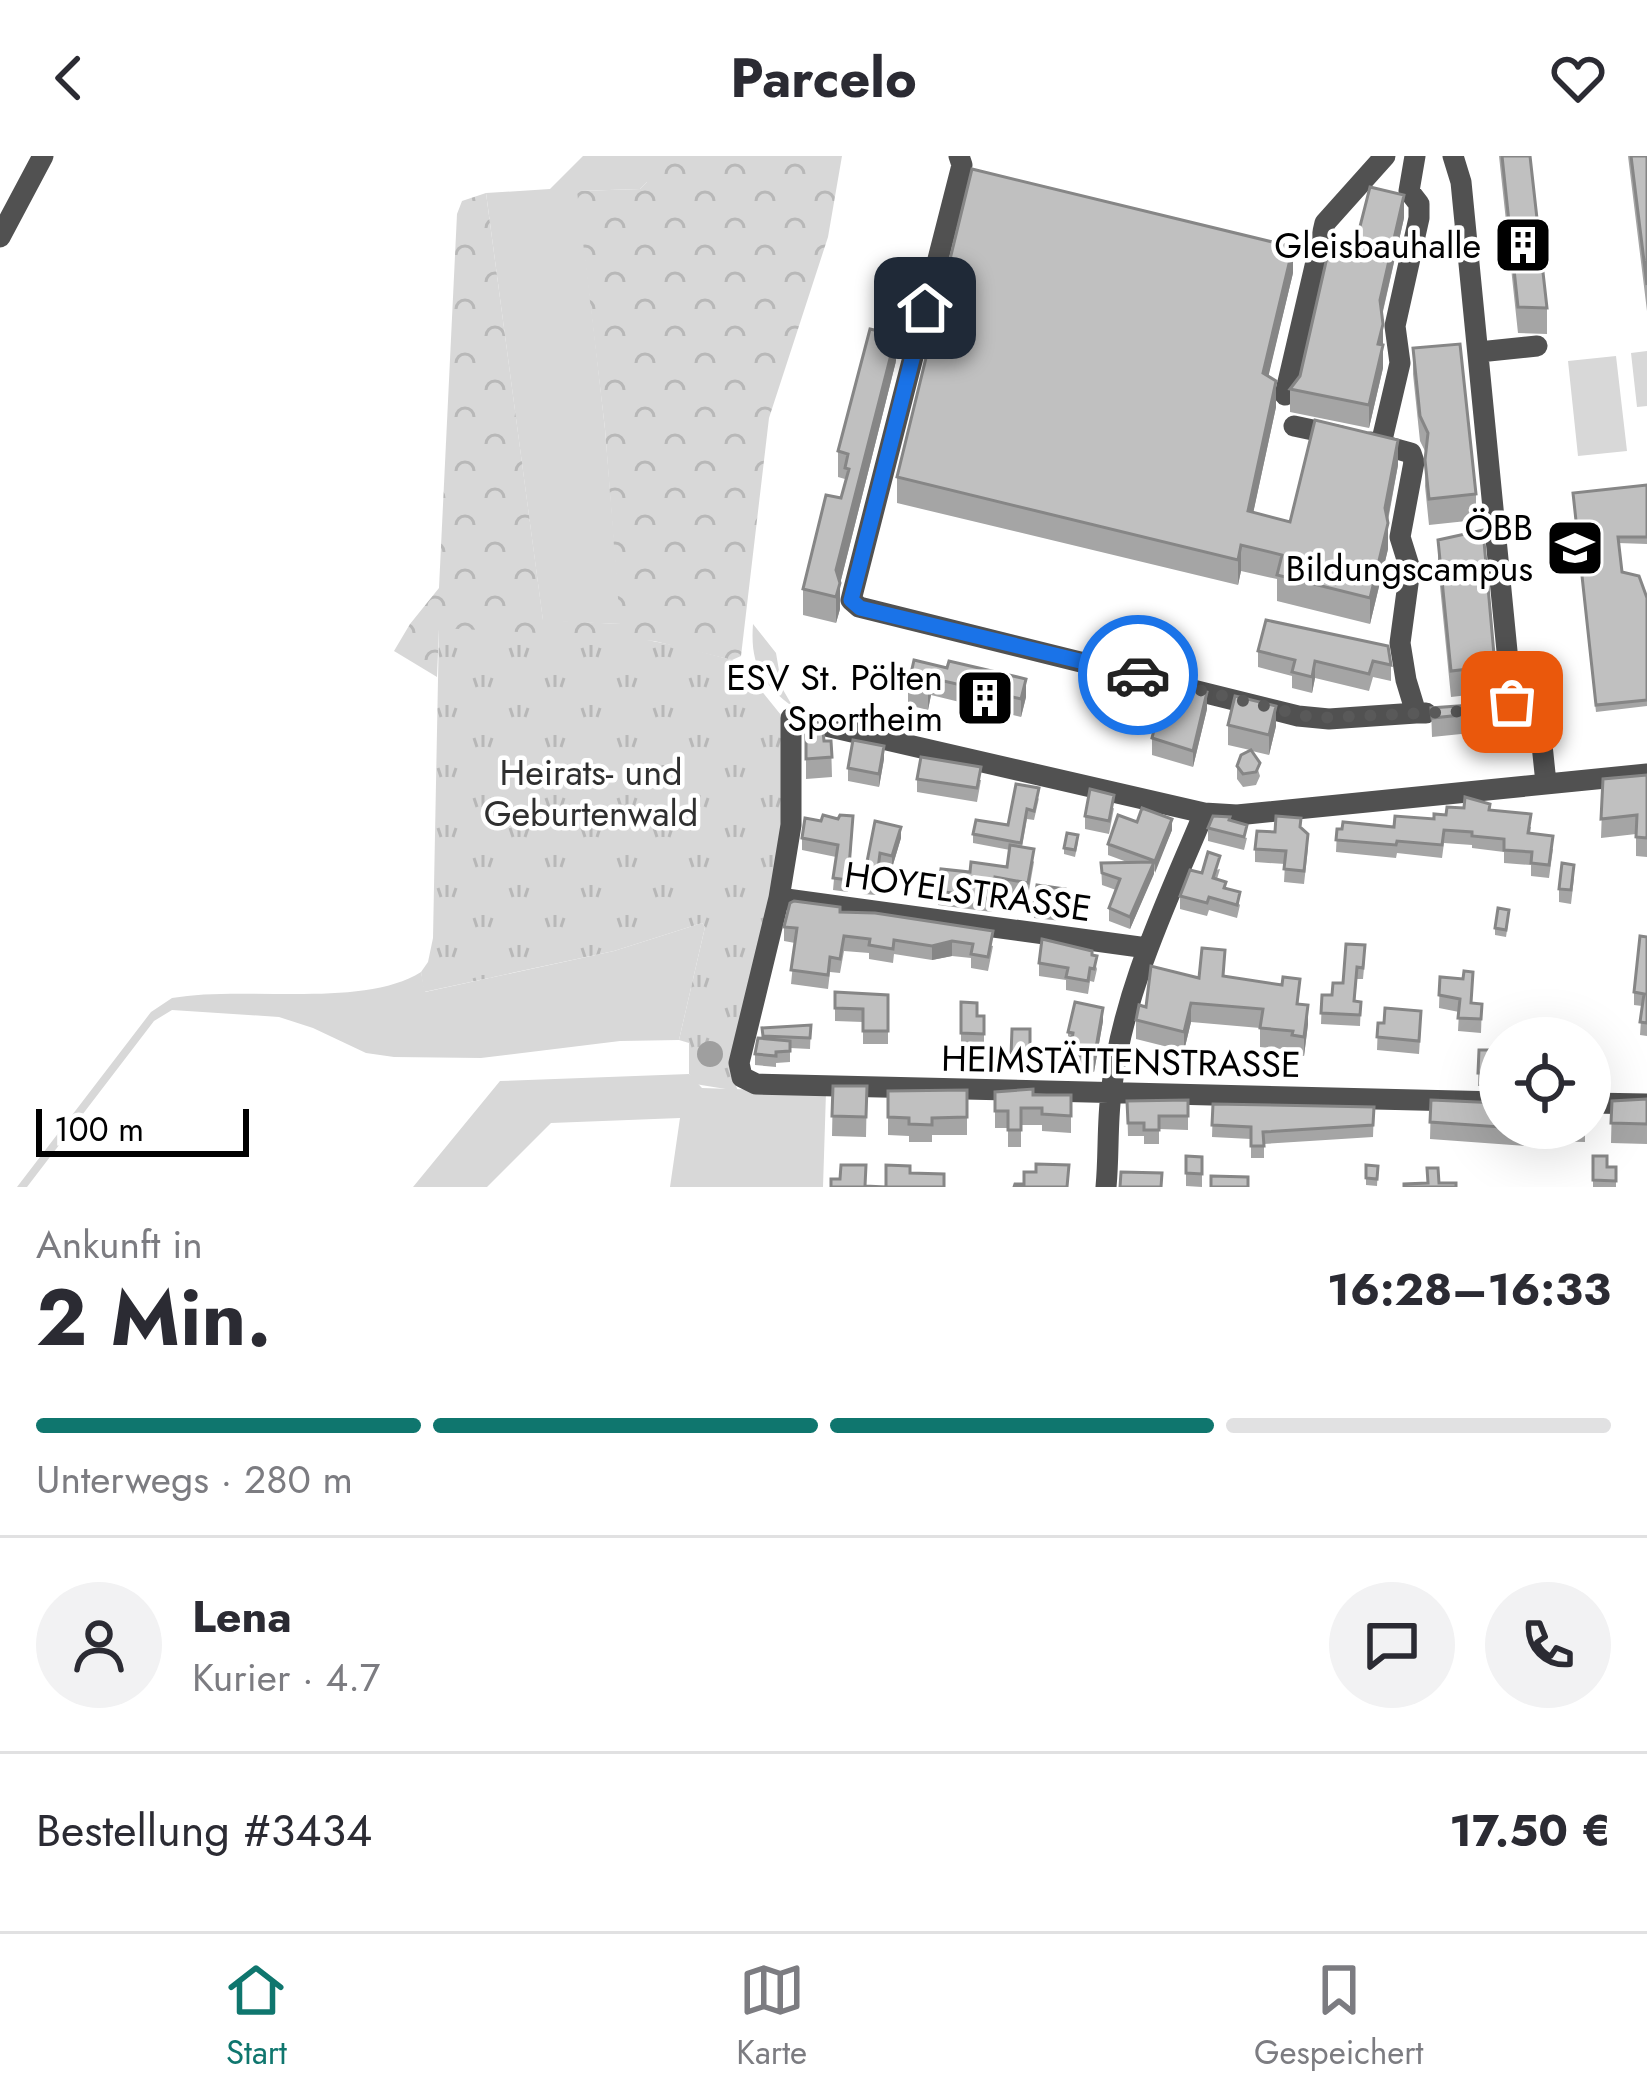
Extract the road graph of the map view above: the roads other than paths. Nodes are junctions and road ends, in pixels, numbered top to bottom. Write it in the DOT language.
graph roads {
  1 [pos="43,156"];
  2 [pos="959,156"];
  3 [pos="1385,156"];
  4 [pos="1415,156"];
  5 [pos="1453,156"];
  6 [pos="0,237"];
  7 [pos="1537,346"];
  8 [pos="1478,352"];
  9 [pos="1285,394"];
  10 [pos="1294,426"];
  11 [pos="1381,444"];
  12 [pos="1497,537"];
  13 [pos="1468,543"];
  14 [pos="1430,551"];
  15 [pos="1407,557"];
  16 [pos="1417,713"];
  17 [pos="1539,716"];
  18 [pos="1647,774"];
  19 [pos="1546,783"];
  20 [pos="1204,814"];
  21 [pos="779,898"];
  22 [pos="1148,948"];
  23 [pos="1111,1094"];
  24 [pos="1479,1102"];
  25 [pos="1611,1103"];
  26 [pos="1647,1104"];
  27 [pos="1106,1187"];
  1 -- 6 [label="street"];
  2 -- 16 [label="street"];
  3 -- 9 [label="street"];
  4 -- 11 [label="street"];
  5 -- 8 [label="street"];
  7 -- 8 [label="street"];
  8 -- 12 [label="street"];
  10 -- 11 [label="street"];
  11 -- 15 [label="street"];
  12 -- 13 [label="street"];
  12 -- 16 [label="street"];
  14 -- 15 [label="street"];
  15 -- 16 [label="street"];
  17 -- 19 [label="street"];
  18 -- 19 [label="street"];
  19 -- 20 [label="street"];
  20 -- 21 [label="street"];
  20 -- 22 [label="street"];
  21 -- 22 [label="street, HOYELSTRASSE"];
  21 -- 23 [label="street, HEIMSTÄTTENSTRASSE"];
  22 -- 23 [label="street"];
  23 -- 24 [label="street, HEIMSTÄTTENSTRASSE"];
  23 -- 27 [label="street"];
  25 -- 26 [label="street"];
}
